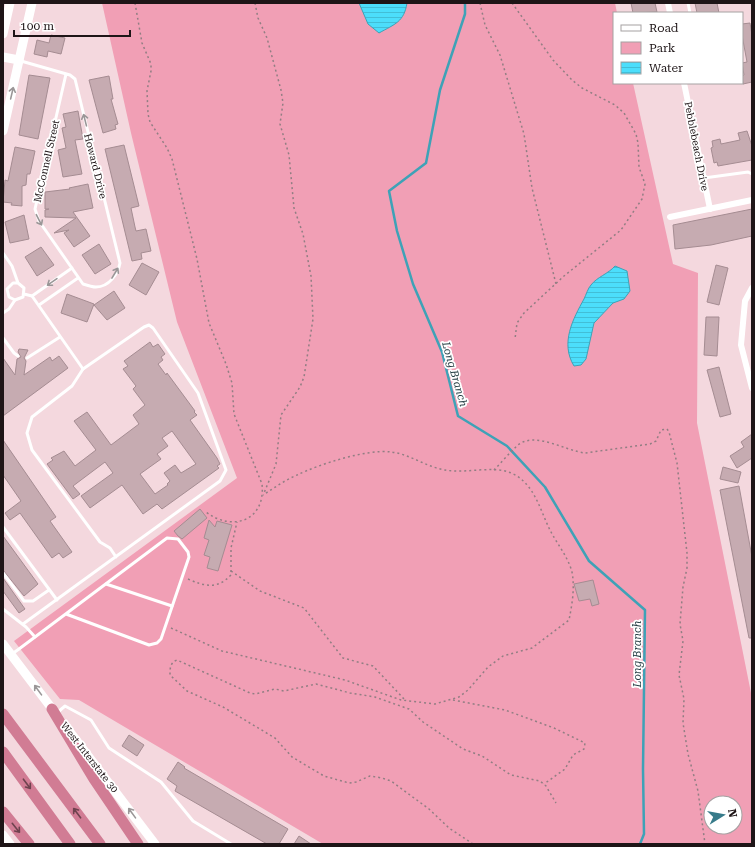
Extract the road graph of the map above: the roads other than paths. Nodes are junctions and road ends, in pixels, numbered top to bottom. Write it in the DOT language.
graph roads {
  1 [pos="10,3"];
  2 [pos="32,3"];
  3 [pos="3,34"];
  4 [pos="3,57"];
  5 [pos="19,60"];
  6 [pos="66,74"];
  7 [pos="684,84"];
  8 [pos="3,131"];
  9 [pos="752,174"];
  10 [pos="704,178"];
  11 [pos="752,200"];
  12 [pos="710,209"];
  13 [pos="670,217"];
  14 [pos="3,254"];
  15 [pos="72,268"];
  16 [pos="78,278"];
  17 [pos="18,283"];
  18 [pos="83,284"];
  19 [pos="752,288"];
  20 [pos="5,291"];
  21 [pos="24,294"];
  22 [pos="32,296"];
  23 [pos="15,300"];
  24 [pos="39,305"];
  25 [pos="3,313"];
  26 [pos="60,337"];
  27 [pos="3,338"];
  28 [pos="18,356"];
  29 [pos="26,358"];
  30 [pos="83,368"];
  31 [pos="752,388"];
  32 [pos="3,527"];
  33 [pos="116,557"];
  34 [pos="3,573"];
  35 [pos="106,584"];
  36 [pos="49,590"];
  37 [pos="57,600"];
  38 [pos="172,606"];
  39 [pos="3,609"];
  40 [pos="66,614"];
  41 [pos="23,624"];
  42 [pos="35,637"];
  43 [pos="3,644"];
  44 [pos="12,654"];
  45 [pos="54,711"];
  46 [pos="3,714"];
  47 [pos="3,752"];
  48 [pos="3,812"];
  49 [pos="3,835"];
  50 [pos="10,844"];
  51 [pos="29,844"];
  52 [pos="70,844"];
  53 [pos="100,844"];
  54 [pos="138,844"];
  55 [pos="155,844"];
  56 [pos="231,844"];
  1 -- 3 [label="main road"];
  2 -- 5 [label="main road"];
  4 -- 5 [label="main road"];
  5 -- 6 [label="lane"];
  8 -- 5 [label="main road, one-way"];
  6 -- 15 [label="lane, McConnell Street, one-way"];
  18 -- 6 [label="lane, Howard Drive, one-way"];
  7 -- 10 [label="street, Pebblebeach Drive"];
  9 -- 10 [label="lane"];
  10 -- 12 [label="street, Pebblebeach Drive"];
  11 -- 12 [label="street"];
  12 -- 13 [label="street"];
  14 -- 17 [label="lane"];
  15 -- 16 [label="lane, McConnell Street"];
  15 -- 22 [label="lane, one-way"];
  16 -- 18 [label="lane, McConnell Street"];
  16 -- 24 [label="lane"];
  17 -- 20 [label="lane"];
  17 -- 21 [label="lane"];
  19 -- 31 [label="street"];
  20 -- 23 [label="lane"];
  21 -- 22 [label="lane"];
  21 -- 23 [label="lane"];
  22 -- 24 [label="lane"];
  23 -- 25 [label="lane"];
  24 -- 26 [label="lane"];
  26 -- 29 [label="lane"];
  26 -- 30 [label="lane"];
  27 -- 28 [label="lane"];
  30 -- 33 [label="lane"];
  30 -- 33 [label="lane"];
  32 -- 36 [label="lane"];
  33 -- 37 [label="lane"];
  34 -- 36 [label="lane"];
  35 -- 38 [label="lane"];
  35 -- 38 [label="lane"];
  35 -- 40 [label="lane"];
  36 -- 37 [label="lane"];
  37 -- 41 [label="lane"];
  38 -- 40 [label="lane"];
  39 -- 41 [label="lane"];
  40 -- 42 [label="lane"];
  41 -- 42 [label="lane"];
  42 -- 44 [label="lane"];
  43 -- 44 [label="main road, West Interstate 30"];
  45 -- 44 [label="main road, West Interstate 30, one-way"];
  45 -- 54 [label="highway"];
  55 -- 45 [label="main road, West Interstate 30, one-way"];
  45 -- 56 [label="lane"];
  53 -- 46 [label="highway, one-way"];
  47 -- 52 [label="highway, one-way"];
  48 -- 51 [label="highway, one-way"];
  49 -- 50 [label="main road"];
}
